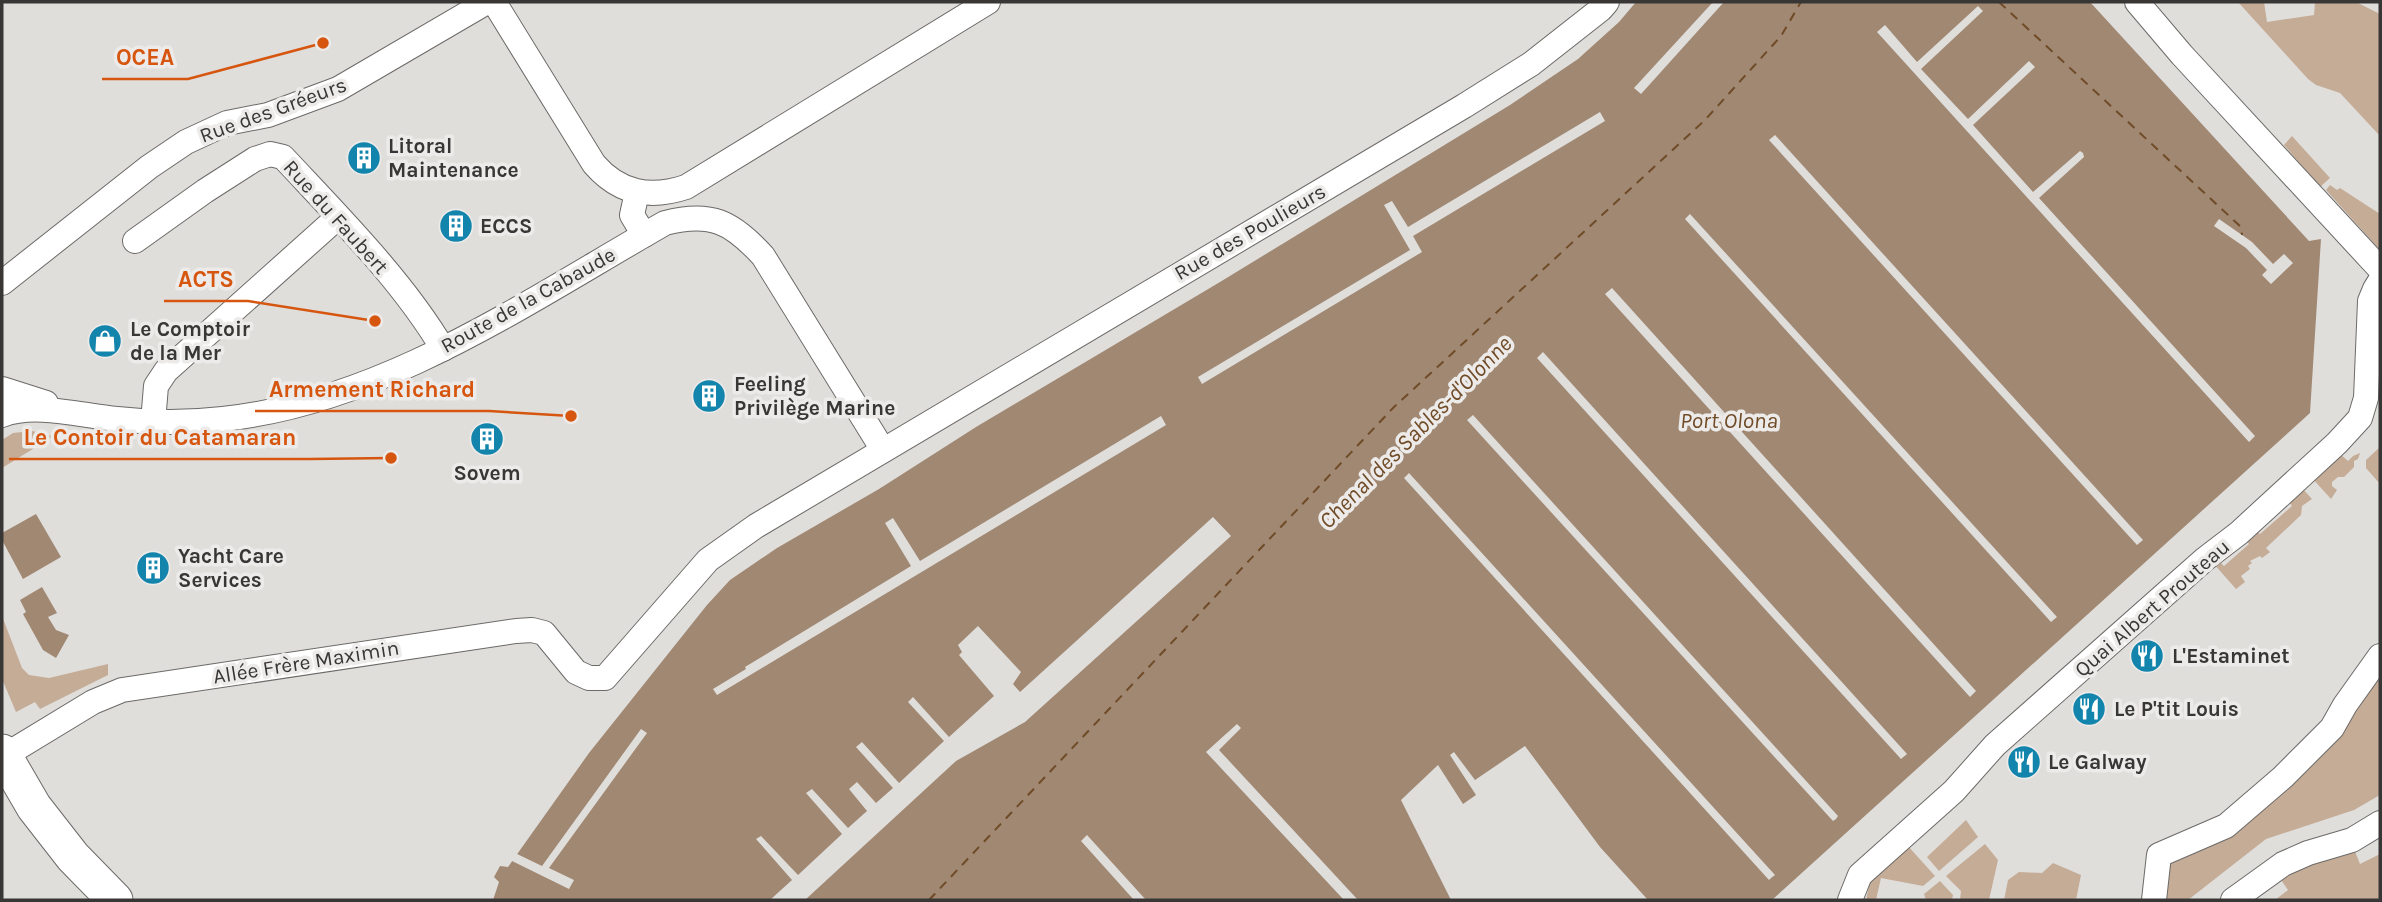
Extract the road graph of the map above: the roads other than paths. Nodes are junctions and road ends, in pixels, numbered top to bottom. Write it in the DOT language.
graph roads {
  1 [pos="487,2"];
  2 [pos="494,2"];
  3 [pos="988,2"];
  4 [pos="1607,2"];
  5 [pos="2137,2"];
  6 [pos="637,192"];
  7 [pos="338,217"];
  8 [pos="644,235"];
  9 [pos="135,241"];
  10 [pos="2380,269"];
  11 [pos="2380,281"];
  12 [pos="2,283"];
  13 [pos="443,349"];
  14 [pos="2,389"];
  15 [pos="74,412"];
  16 [pos="2,415"];
  17 [pos="153,422"];
  18 [pos="883,450"];
  19 [pos="2380,656"];
  20 [pos="605,678"];
  21 [pos="3,754"];
  22 [pos="2,797"];
  23 [pos="2380,822"];
  24 [pos="91,900"];
  25 [pos="115,900"];
  26 [pos="1850,900"];
  27 [pos="2154,900"];
  28 [pos="2233,900"];
  1 -- 12 [label="street, Rue des Gréeurs"];
  2 -- 6 [label="street"];
  3 -- 6 [label="street"];
  4 -- 18 [label="street, Rue des Poulieurs"];
  5 -- 10 [label="street"];
  6 -- 8 [label="street"];
  7 -- 9 [label="street, Rue du Faubert"];
  7 -- 13 [label="street, Rue du Faubert"];
  7 -- 17 [label="street"];
  8 -- 13 [label="street, Route de la Cabaude"];
  8 -- 18 [label="street"];
  11 -- 26 [label="street, Quai Albert Prouteau"];
  13 -- 17 [label="street, Route de la Cabaude"];
  14 -- 15 [label="street"];
  15 -- 16 [label="street, Route de la Cabaude"];
  15 -- 17 [label="street, Route de la Cabaude"];
  18 -- 20 [label="street, Rue des Poulieurs"];
  19 -- 27 [label="street"];
  20 -- 21 [label="street, Allée Frère Maximin"];
  21 -- 25 [label="main road"];
  22 -- 24 [label="main road"];
  23 -- 28 [label="street"];
}
